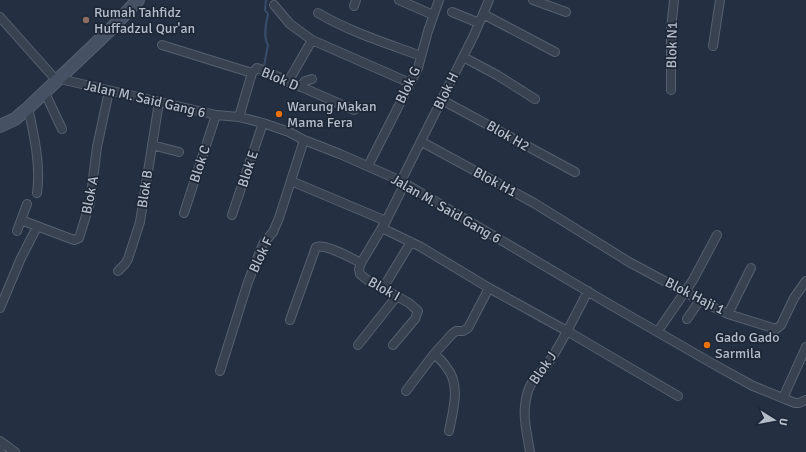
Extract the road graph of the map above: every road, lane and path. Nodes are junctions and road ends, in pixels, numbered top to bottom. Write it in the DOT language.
graph roads {
  1 [pos="138,0"];
  2 [pos="399,0"];
  3 [pos="439,0"];
  4 [pos="489,0"];
  5 [pos="533,0"];
  6 [pos="674,0"];
  7 [pos="720,0"];
  8 [pos="274,5"];
  9 [pos="452,12"];
  10 [pos="566,12"];
  11 [pos="318,13"];
  12 [pos="483,14"];
  13 [pos="434,15"];
  14 [pos="0,17"];
  15 [pos="479,24"];
  16 [pos="312,40"];
  17 [pos="162,46"];
  18 [pos="713,46"];
  19 [pos="555,52"];
  20 [pos="421,56"];
  21 [pos="463,57"];
  22 [pos="254,71"];
  23 [pos="312,79"];
  24 [pos="58,80"];
  25 [pos="288,82"];
  26 [pos="410,83"];
  27 [pos="302,87"];
  28 [pos="671,90"];
  29 [pos="109,91"];
  30 [pos="45,93"];
  31 [pos="535,99"];
  32 [pos="442,100"];
  33 [pos="159,102"];
  34 [pos="28,108"];
  35 [pos="354,110"];
  36 [pos="216,115"];
  37 [pos="239,117"];
  38 [pos="263,123"];
  39 [pos="0,126"];
  40 [pos="62,129"];
  41 [pos="304,140"];
  42 [pos="422,142"];
  43 [pos="152,145"];
  44 [pos="179,152"];
  45 [pos="368,166"];
  46 [pos="574,172"];
  47 [pos="291,181"];
  48 [pos="403,182"];
  49 [pos="37,192"];
  50 [pos="27,204"];
  51 [pos="184,213"];
  52 [pos="232,215"];
  53 [pos="22,220"];
  54 [pos="384,224"];
  55 [pos="569,224"];
  56 [pos="38,227"];
  57 [pos="17,231"];
  58 [pos="717,235"];
  59 [pos="411,242"];
  60 [pos="361,264"];
  61 [pos="751,268"];
  62 [pos="118,270"];
  63 [pos="806,281"];
  64 [pos="383,288"];
  65 [pos="489,288"];
  66 [pos="588,291"];
  67 [pos="685,292"];
  68 [pos="397,296"];
  69 [pos="700,300"];
  70 [pos="0,308"];
  71 [pos="728,314"];
  72 [pos="687,319"];
  73 [pos="290,320"];
  74 [pos="567,331"];
  75 [pos="658,331"];
  76 [pos="358,345"];
  77 [pos="393,345"];
  78 [pos="806,347"];
  79 [pos="434,354"];
  80 [pos="220,370"];
  81 [pos="406,391"];
  82 [pos="678,396"];
  83 [pos="783,398"];
  84 [pos="806,400"];
  85 [pos="449,431"];
  86 [pos="0,441"];
  87 [pos="15,452"];
  88 [pos="530,452"];
  1 -- 24 [label="street"];
  2 -- 13 [label="street"];
  3 -- 13 [label="street, Blok G"];
  4 -- 12 [label="street, Blok H"];
  5 -- 10 [label="street"];
  6 -- 28 [label="street, Blok N1"];
  7 -- 18 [label="street"];
  8 -- 16 [label="street"];
  9 -- 15 [label="street"];
  11 -- 20 [label="street"];
  12 -- 15 [label="street, Blok H"];
  12 -- 19 [label="street"];
  13 -- 20 [label="street, Blok G"];
  14 -- 24 [label="street"];
  15 -- 21 [label="street, Blok H"];
  16 -- 25 [label="street"];
  16 -- 26 [label="street"];
  17 -- 22 [label="street, Blok D"];
  20 -- 26 [label="street, Blok G"];
  21 -- 31 [label="street"];
  21 -- 32 [label="street, Blok H"];
  22 -- 25 [label="street, Blok D"];
  22 -- 37 [label="street, Blok D"];
  23 -- 27 [label="street"];
  24 -- 29 [label="street, Jalan M. Said Gang 6"];
  24 -- 30 [label="street"];
  25 -- 27 [label="street, Blok D"];
  26 -- 45 [label="street, Blok G"];
  27 -- 35 [label="street, Blok D"];
  29 -- 33 [label="street, Jalan M. Said Gang 6"];
  29 -- 56 [label="street, Blok A"];
  30 -- 34 [label="street"];
  30 -- 40 [label="street"];
  32 -- 42 [label="street, Blok H"];
  32 -- 46 [label="street, Blok H2"];
  33 -- 36 [label="street, Jalan M. Said Gang 6"];
  33 -- 43 [label="street, Blok B"];
  34 -- 39 [label="street"];
  34 -- 49 [label="street"];
  36 -- 37 [label="street, Jalan M. Said Gang 6"];
  36 -- 51 [label="street, Blok C"];
  37 -- 38 [label="street, Jalan M. Said Gang 6"];
  38 -- 41 [label="street, Jalan M. Said Gang 6"];
  38 -- 52 [label="street, Blok E"];
  41 -- 45 [label="street, Jalan M. Said Gang 6"];
  41 -- 47 [label="street, Blok F"];
  42 -- 48 [label="street, Blok H"];
  42 -- 55 [label="street, Blok H1"];
  43 -- 44 [label="street"];
  43 -- 62 [label="street, Blok B"];
  45 -- 48 [label="street, Jalan M. Said Gang 6"];
  47 -- 54 [label="street"];
  47 -- 80 [label="street, Blok F"];
  48 -- 54 [label="street, Blok I"];
  48 -- 66 [label="street, Jalan M. Said Gang 6"];
  50 -- 53 [label="street"];
  53 -- 56 [label="street, Blok A"];
  53 -- 57 [label="street"];
  54 -- 59 [label="street"];
  54 -- 60 [label="street, Blok I"];
  55 -- 67 [label="street, Blok Haji 1"];
  56 -- 70 [label="street"];
  58 -- 67 [label="street"];
  59 -- 64 [label="street"];
  59 -- 65 [label="street"];
  60 -- 64 [label="street, Blok I"];
  60 -- 73 [label="street"];
  61 -- 71 [label="street"];
  63 -- 71 [label="street, Blok Haji 1"];
  64 -- 68 [label="street, Blok I"];
  65 -- 74 [label="street"];
  65 -- 79 [label="street"];
  66 -- 74 [label="street, Blok J"];
  66 -- 75 [label="street, Jalan M. Said Gang 6"];
  67 -- 69 [label="street, Blok Haji 1"];
  67 -- 75 [label="street"];
  68 -- 76 [label="street"];
  68 -- 77 [label="street, Blok I"];
  69 -- 71 [label="street, Blok Haji 1"];
  69 -- 72 [label="street"];
  74 -- 82 [label="street"];
  74 -- 88 [label="street, Blok J"];
  75 -- 83 [label="street, Jalan M. Said Gang 6"];
  78 -- 83 [label="street"];
  79 -- 81 [label="street"];
  79 -- 85 [label="street"];
  83 -- 84 [label="street, Jalan M. Said Gang 6"];
  86 -- 87 [label="street"];
}
